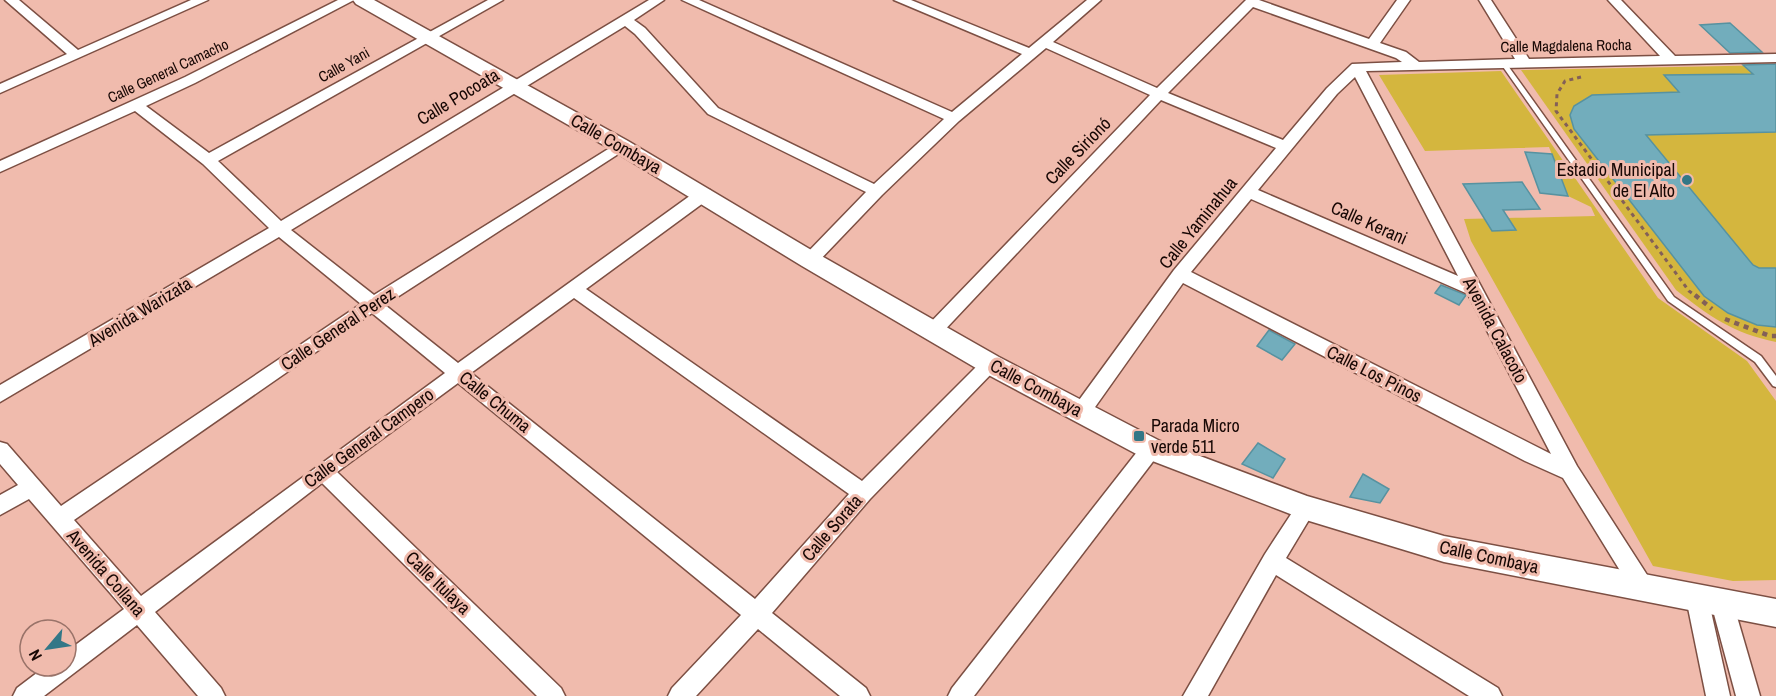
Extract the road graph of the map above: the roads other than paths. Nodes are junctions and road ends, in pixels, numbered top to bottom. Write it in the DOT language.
graph roads {
  1 [pos="11,0"];
  2 [pos="202,0"];
  3 [pos="348,0"];
  4 [pos="362,0"];
  5 [pos="497,0"];
  6 [pos="658,0"];
  7 [pos="688,0"];
  8 [pos="900,0"];
  9 [pos="1095,0"];
  10 [pos="1404,0"];
  11 [pos="1485,0"];
  12 [pos="1614,0"];
  13 [pos="1252,1"];
  14 [pos="179,4"];
  15 [pos="625,20"];
  16 [pos="428,36"];
  17 [pos="1045,43"];
  18 [pos="1372,44"];
  19 [pos="1030,53"];
  20 [pos="76,55"];
  21 [pos="1776,58"];
  22 [pos="1671,60"];
  23 [pos="1504,64"];
  24 [pos="1525,64"];
  25 [pos="1416,66"];
  26 [pos="1356,67"];
  27 [pos="514,86"];
  28 [pos="0,89"];
  29 [pos="1159,94"];
  30 [pos="135,104"];
  31 [pos="954,118"];
  32 [pos="621,146"];
  33 [pos="1286,147"];
  34 [pos="208,160"];
  35 [pos="0,167"];
  36 [pos="876,191"];
  37 [pos="1249,192"];
  38 [pos="704,194"];
  39 [pos="280,229"];
  40 [pos="810,260"];
  41 [pos="1180,274"];
  42 [pos="572,288"];
  43 [pos="1474,290"];
  44 [pos="373,304"];
  45 [pos="933,332"];
  46 [pos="990,364"];
  47 [pos="459,372"];
  48 [pos="1776,383"];
  49 [pos="0,394"];
  50 [pos="1081,412"];
  51 [pos="1151,449"];
  52 [pos="0,450"];
  53 [pos="323,471"];
  54 [pos="1570,472"];
  55 [pos="31,487"];
  56 [pos="863,493"];
  57 [pos="0,506"];
  58 [pos="1306,508"];
  59 [pos="59,519"];
  60 [pos="1272,561"];
  61 [pos="1643,588"];
  62 [pos="1709,600"];
  63 [pos="139,611"];
  64 [pos="1776,613"];
  65 [pos="756,615"];
  66 [pos="78,657"];
  67 [pos="50,678"];
  68 [pos="26,696"];
  69 [pos="213,696"];
  70 [pos="553,696"];
  71 [pos="680,696"];
  72 [pos="858,696"];
  73 [pos="960,696"];
  74 [pos="1195,696"];
  75 [pos="1490,696"];
  76 [pos="1718,696"];
  77 [pos="1748,696"];
  1 -- 20 [label="street"];
  2 -- 14 [label="street"];
  3 -- 30 [label="street, Calle General Camacho"];
  4 -- 16 [label="street, Calle Combaya"];
  5 -- 16 [label="street, Calle Yani"];
  6 -- 15 [label="street, Calle Pocoata"];
  7 -- 31 [label="street"];
  8 -- 19 [label="street"];
  9 -- 17 [label="street"];
  10 -- 18 [label="street"];
  11 -- 24 [label="street"];
  12 -- 22 [label="street"];
  13 -- 18 [label="street"];
  13 -- 29 [label="street, Calle Sirionó"];
  14 -- 20 [label="street"];
  15 -- 27 [label="street, Calle Pocoata"];
  15 -- 36 [label="street"];
  16 -- 27 [label="street, Calle Combaya"];
  16 -- 34 [label="street, Calle Yani"];
  17 -- 19 [label="street"];
  17 -- 29 [label="street"];
  18 -- 25 [label="street"];
  19 -- 31 [label="street"];
  20 -- 28 [label="street"];
  21 -- 22 [label="street, Calle Magdalena Rocha"];
  22 -- 24 [label="street, Calle Magdalena Rocha"];
  23 -- 24 [label="street, Calle Magdalena Rocha"];
  23 -- 25 [label="street, Calle Magdalena Rocha"];
  23 -- 48 [label="lane"];
  25 -- 26 [label="street, Calle Magdalena Rocha"];
  26 -- 33 [label="street, Calle Yaminahua"];
  26 -- 43 [label="street, Avenida Calacoto"];
  27 -- 32 [label="street, Calle Combaya"];
  27 -- 39 [label="street, Calle Pocoata"];
  29 -- 33 [label="street"];
  29 -- 45 [label="street, Calle Sirionó"];
  30 -- 34 [label="street, Calle Chuma"];
  30 -- 35 [label="street, Calle General Camacho"];
  31 -- 36 [label="street"];
  32 -- 38 [label="street, Calle Combaya"];
  32 -- 44 [label="street, Calle General Perez"];
  33 -- 37 [label="street, Calle Yaminahua"];
  34 -- 39 [label="street, Calle Chuma"];
  36 -- 40 [label="street"];
  37 -- 41 [label="street, Calle Yaminahua"];
  37 -- 43 [label="street, Calle Kerani"];
  38 -- 40 [label="street, Calle Combaya"];
  38 -- 42 [label="street, Calle General Campero"];
  39 -- 44 [label="street, Calle Chuma"];
  39 -- 49 [label="street, Avenida Warizata"];
  40 -- 45 [label="street, Calle Combaya"];
  41 -- 50 [label="street, Calle Yaminahua"];
  41 -- 54 [label="street, Calle Los Pinos"];
  42 -- 47 [label="street, Calle General Campero"];
  42 -- 56 [label="street"];
  43 -- 54 [label="street, Avenida Calacoto"];
  44 -- 47 [label="street, Calle Chuma"];
  44 -- 59 [label="street, Calle General Perez"];
  45 -- 46 [label="street, Calle Combaya"];
  46 -- 50 [label="street, Calle Combaya"];
  46 -- 56 [label="street, Calle Sorata"];
  47 -- 53 [label="street, Calle General Campero"];
  47 -- 65 [label="street, Calle Chuma"];
  50 -- 51 [label="street, Calle Combaya"];
  51 -- 58 [label="street, Calle Combaya"];
  51 -- 73 [label="street"];
  52 -- 55 [label="street, Avenida Collana"];
  53 -- 63 [label="street, Calle General Campero"];
  53 -- 70 [label="street, Calle Itulaya"];
  54 -- 61 [label="street, Avenida Calacoto"];
  55 -- 57 [label="street"];
  55 -- 59 [label="street, Avenida Collana"];
  56 -- 65 [label="street, Calle Sorata"];
  58 -- 60 [label="street"];
  58 -- 61 [label="street, Calle Combaya"];
  59 -- 63 [label="street, Avenida Collana"];
  60 -- 74 [label="street"];
  60 -- 75 [label="street"];
  61 -- 62 [label="street, Calle Combaya"];
  62 -- 64 [label="street, Calle Combaya"];
  62 -- 76 [label="street"];
  62 -- 77 [label="street"];
  63 -- 66 [label="street, Calle General Campero"];
  63 -- 69 [label="street, Avenida Collana"];
  65 -- 71 [label="street, Calle Sorata"];
  65 -- 72 [label="street, Calle Chuma"];
  67 -- 68 [label="street, Calle General Campero"];
}
